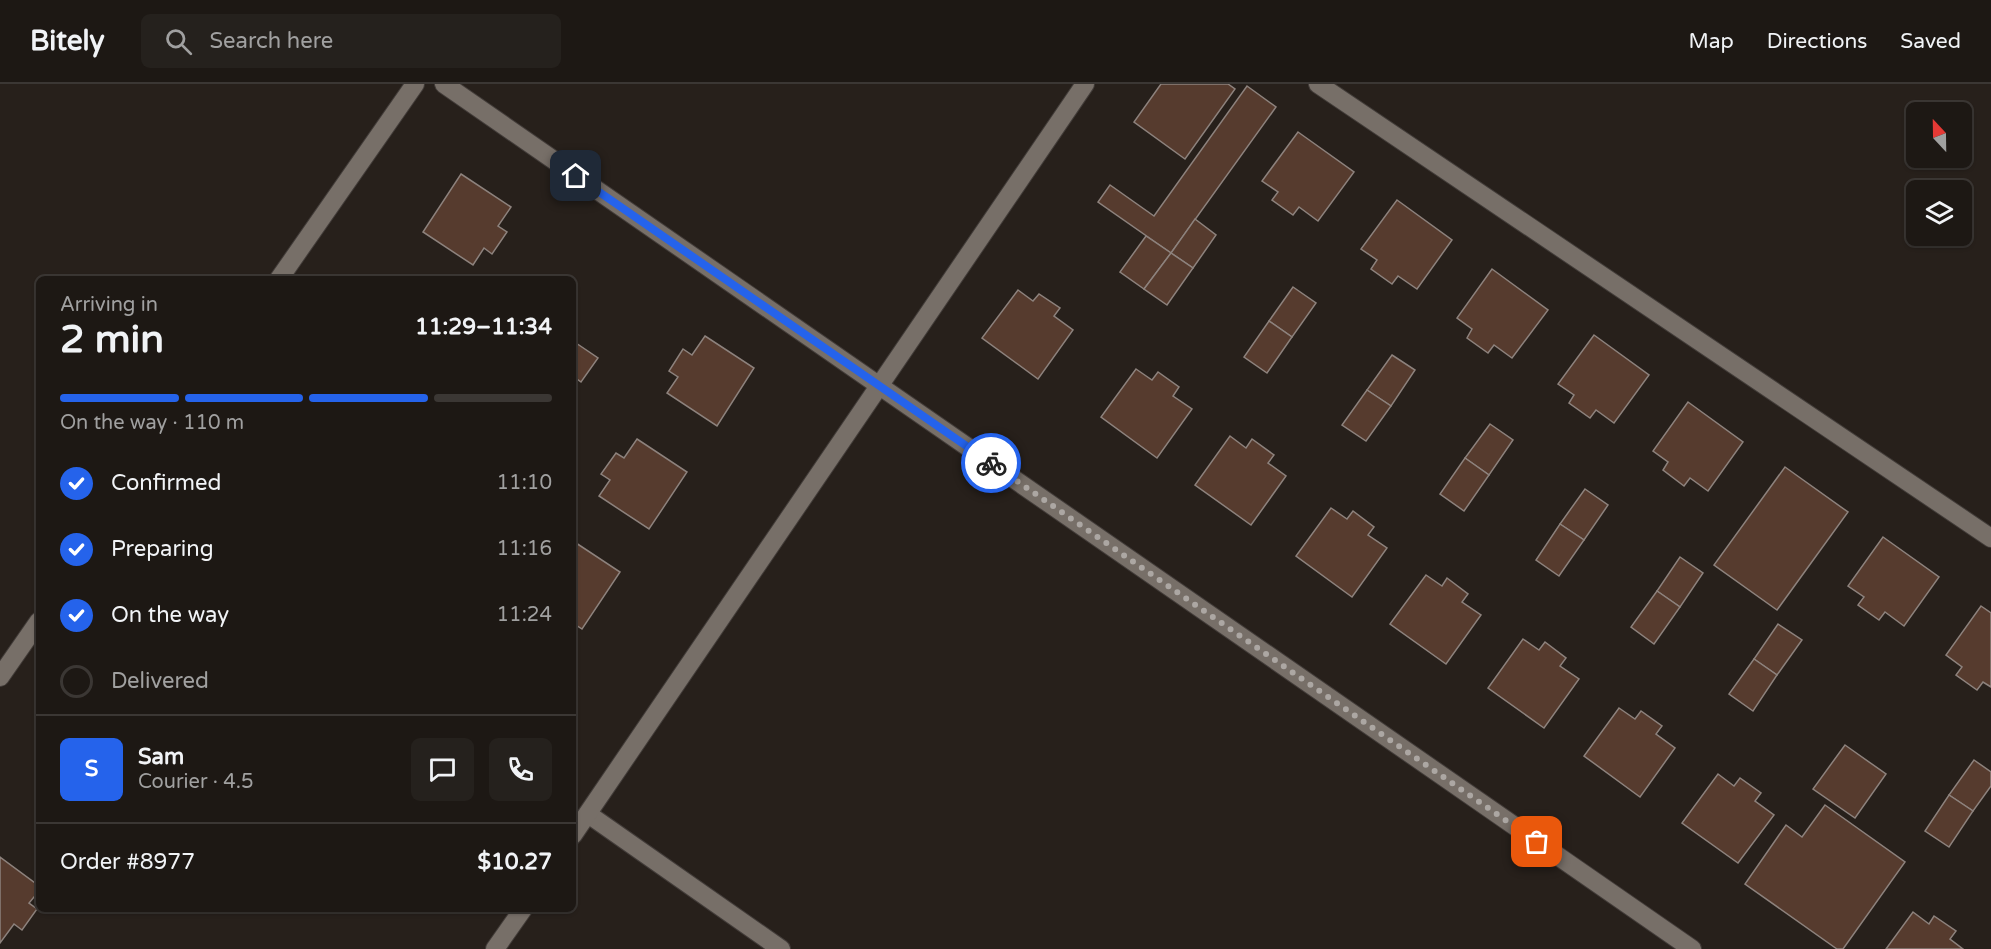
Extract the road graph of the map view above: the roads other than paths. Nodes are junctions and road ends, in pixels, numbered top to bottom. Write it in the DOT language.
graph roads {
  1 [pos="415,84"];
  2 [pos="444,84"];
  3 [pos="1085,84"];
  4 [pos="1317,84"];
  5 [pos="281,276"];
  6 [pos="879,386"];
  7 [pos="1991,538"];
  8 [pos="36,625"];
  9 [pos="0,677"];
  10 [pos="588,814"];
  11 [pos="576,831"];
  12 [pos="521,912"];
  13 [pos="495,949"];
  14 [pos="781,949"];
  15 [pos="1692,949"];
  1 -- 5 [label="street"];
  2 -- 6 [label="street"];
  3 -- 6 [label="street"];
  4 -- 7 [label="street"];
  6 -- 10 [label="street"];
  6 -- 15 [label="street"];
  8 -- 9 [label="street"];
  10 -- 11 [label="street"];
  10 -- 14 [label="street"];
  12 -- 13 [label="street"];
}
